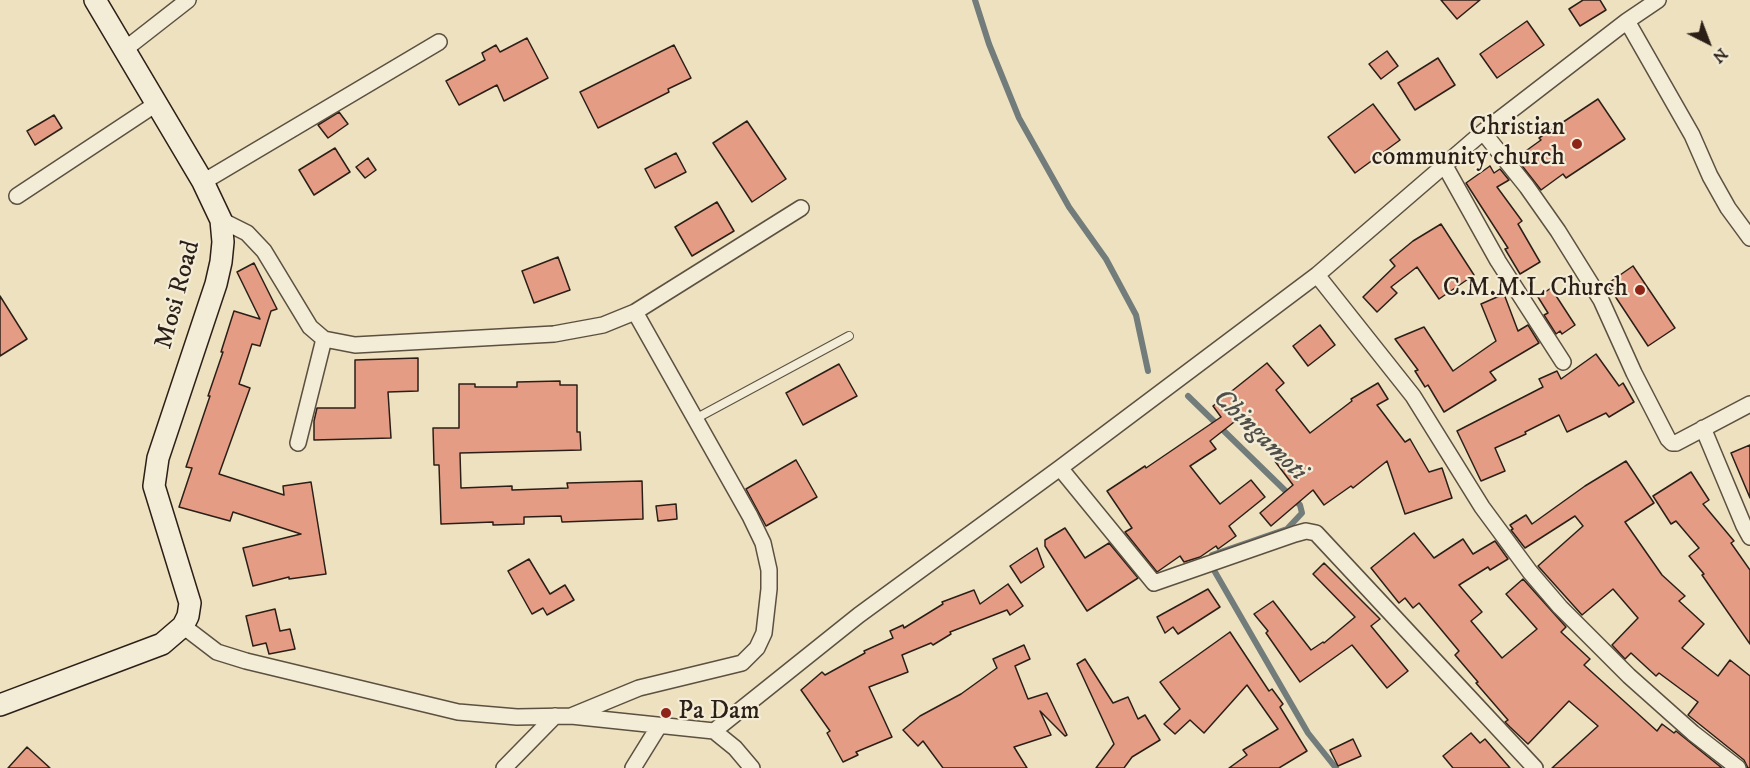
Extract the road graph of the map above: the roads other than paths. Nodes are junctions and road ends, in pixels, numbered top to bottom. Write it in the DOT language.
graph roads {
  1 [pos="95,0"];
  2 [pos="188,0"];
  3 [pos="1658,0"];
  4 [pos="1628,21"];
  5 [pos="439,42"];
  6 [pos="124,50"];
  7 [pos="156,104"];
  8 [pos="1483,132"];
  9 [pos="1445,166"];
  10 [pos="203,182"];
  11 [pos="17,195"];
  12 [pos="801,208"];
  13 [pos="221,220"];
  14 [pos="1750,238"];
  15 [pos="1317,275"];
  16 [pos="635,312"];
  17 [pos="849,336"];
  18 [pos="324,339"];
  19 [pos="1563,362"];
  20 [pos="1750,404"];
  21 [pos="695,419"];
  22 [pos="1703,428"];
  23 [pos="298,443"];
  24 [pos="1060,468"];
  25 [pos="1750,537"];
  26 [pos="183,626"];
  27 [pos="0,705"];
  28 [pos="555,716"];
  29 [pos="572,716"];
  30 [pos="659,726"];
  31 [pos="714,731"];
  32 [pos="746,765"];
  33 [pos="504,768"];
  34 [pos="633,768"];
  35 [pos="1535,768"];
  36 [pos="1738,768"];
  1 -- 6 [label="street, Mosi Road"];
  2 -- 6 [label="street"];
  3 -- 4 [label="street"];
  4 -- 8 [label="street"];
  4 -- 14 [label="street"];
  5 -- 10 [label="street"];
  6 -- 7 [label="street, Mosi Road"];
  7 -- 10 [label="street, Mosi Road"];
  7 -- 11 [label="street"];
  8 -- 9 [label="street"];
  8 -- 22 [label="street"];
  9 -- 15 [label="street"];
  9 -- 19 [label="street"];
  10 -- 13 [label="street, Mosi Road"];
  12 -- 16 [label="street"];
  13 -- 18 [label="street"];
  13 -- 26 [label="street, Mosi Road"];
  15 -- 24 [label="street"];
  15 -- 36 [label="street"];
  16 -- 18 [label="street"];
  16 -- 21 [label="street"];
  17 -- 21 [label="lane"];
  18 -- 23 [label="street"];
  20 -- 22 [label="street"];
  21 -- 29 [label="street"];
  22 -- 25 [label="street"];
  24 -- 31 [label="street"];
  24 -- 35 [label="street"];
  26 -- 27 [label="street"];
  26 -- 28 [label="street"];
  28 -- 29 [label="street"];
  28 -- 33 [label="street"];
  29 -- 30 [label="street"];
  30 -- 31 [label="street"];
  30 -- 34 [label="street"];
  31 -- 32 [label="street"];
}
